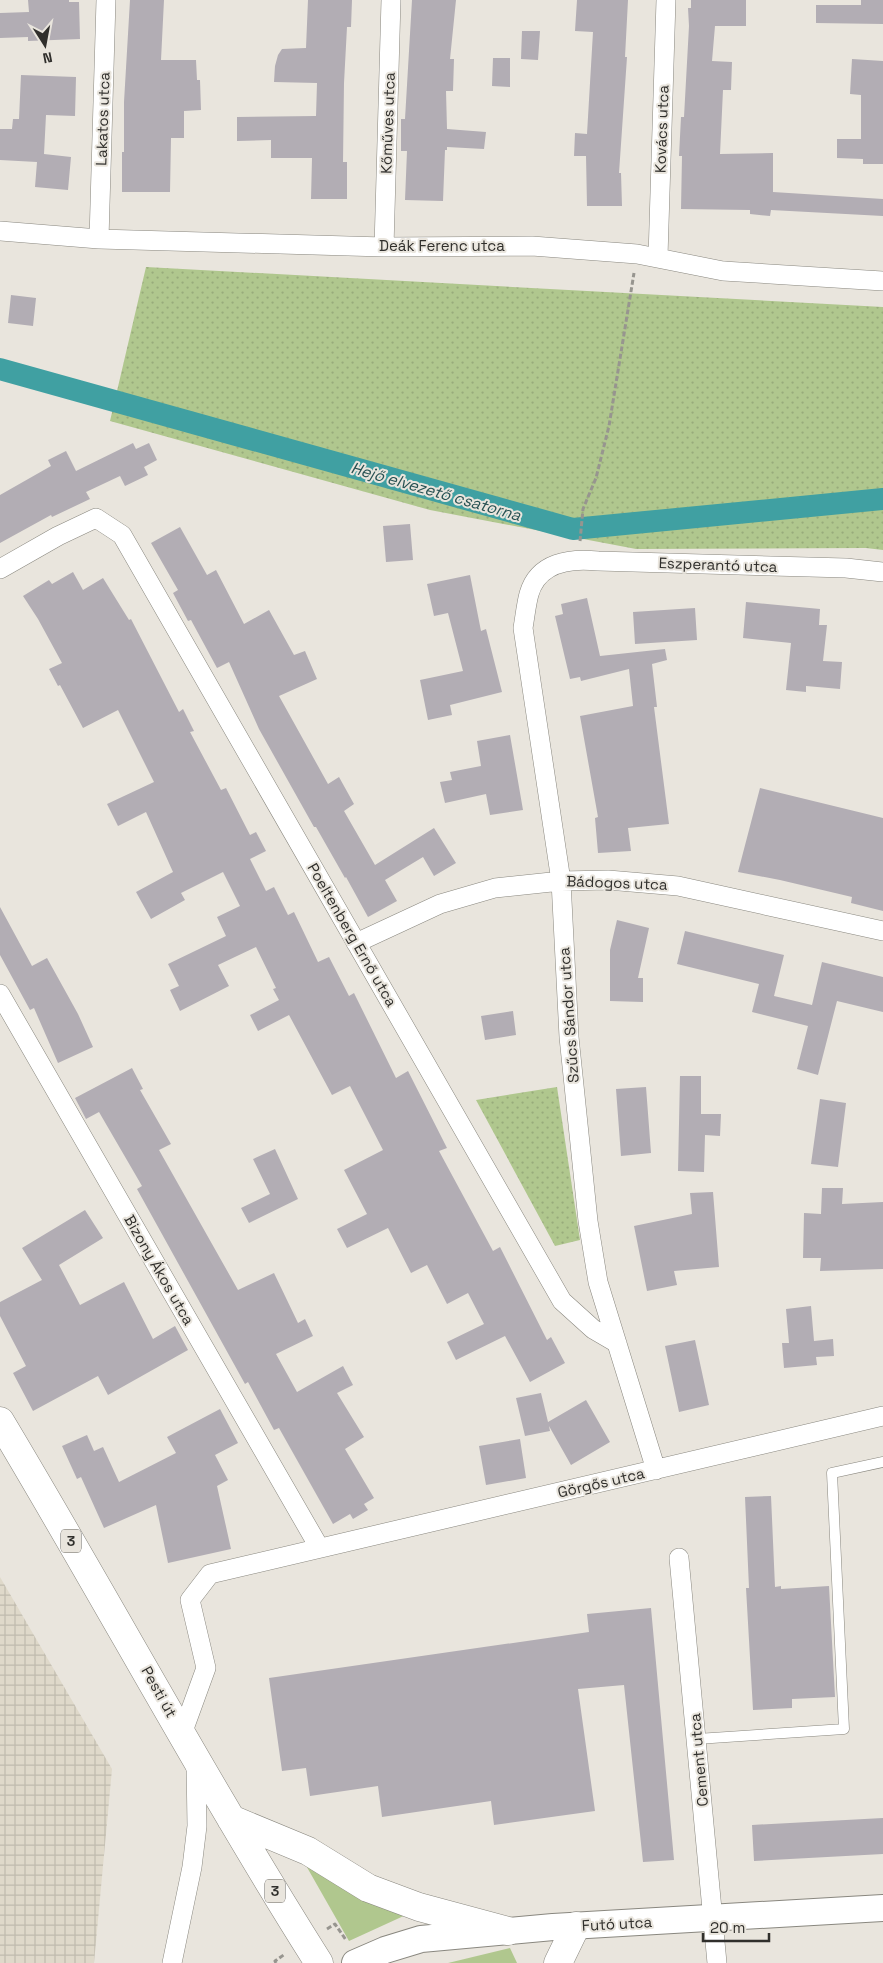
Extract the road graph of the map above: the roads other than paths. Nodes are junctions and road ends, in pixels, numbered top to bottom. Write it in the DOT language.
graph roads {
  1 [pos="106,0"];
  2 [pos="392,0"];
  3 [pos="666,0"];
  4 [pos="0,231"];
  5 [pos="99,239"];
  6 [pos="384,247"];
  7 [pos="658,258"];
  8 [pos="883,281"];
  9 [pos="554,564"];
  10 [pos="0,569"];
  11 [pos="883,572"];
  12 [pos="561,881"];
  13 [pos="883,931"];
  14 [pos="356,943"];
  15 [pos="0,994"];
  16 [pos="617,1343"];
  17 [pos="883,1416"];
  18 [pos="0,1421"];
  19 [pos="883,1462"];
  20 [pos="656,1470"];
  21 [pos="319,1547"];
  22 [pos="679,1558"];
  23 [pos="182,1734"];
  24 [pos="697,1739"];
  25 [pos="196,1759"];
  26 [pos="231,1819"];
  27 [pos="883,1908"];
  28 [pos="713,1918"];
  29 [pos="576,1926"];
  30 [pos="508,1931"];
  31 [pos="172,1963"];
  32 [pos="319,1963"];
  33 [pos="355,1963"];
  34 [pos="558,1963"];
  35 [pos="717,1963"];
  1 -- 5 [label="street, Lakatos utca"];
  2 -- 6 [label="street, Kőműves utca"];
  3 -- 7 [label="street, Kovács utca"];
  4 -- 5 [label="street, Deák Ferenc utca"];
  5 -- 6 [label="street, Deák Ferenc utca"];
  6 -- 7 [label="street, Deák Ferenc utca"];
  7 -- 8 [label="street, Deák Ferenc utca"];
  9 -- 11 [label="street, Eszperantó utca"];
  9 -- 12 [label="street, Szűcs Sándor utca"];
  10 -- 14 [label="street, Poeltenberg Ernő utca"];
  12 -- 13 [label="street, Bádogos utca"];
  12 -- 14 [label="street, Bádogos utca"];
  12 -- 16 [label="street, Szűcs Sándor utca"];
  14 -- 16 [label="street, Poeltenberg Ernő utca"];
  15 -- 21 [label="street, Bizony Ákos utca"];
  16 -- 20 [label="street, Szűcs Sándor utca"];
  17 -- 20 [label="street, Görgős utca"];
  18 -- 23 [label="main road, Pesti út / 3"];
  19 -- 24 [label="lane"];
  20 -- 21 [label="street, Görgős utca"];
  21 -- 23 [label="street, Görgős utca"];
  22 -- 24 [label="street, Cement utca"];
  23 -- 25 [label="main road, Pesti út / 3"];
  24 -- 28 [label="street, Cement utca"];
  25 -- 26 [label="main road, Pesti út / 3"];
  25 -- 31 [label="street"];
  26 -- 30 [label="main road"];
  26 -- 32 [label="main road, Pesti út / 3"];
  27 -- 28 [label="main road, Futó utca"];
  28 -- 29 [label="main road, Futó utca"];
  28 -- 35 [label="street, Cement utca"];
  29 -- 30 [label="main road, Futó utca"];
  29 -- 34 [label="main road"];
  30 -- 33 [label="main road, Futó utca"];
}
